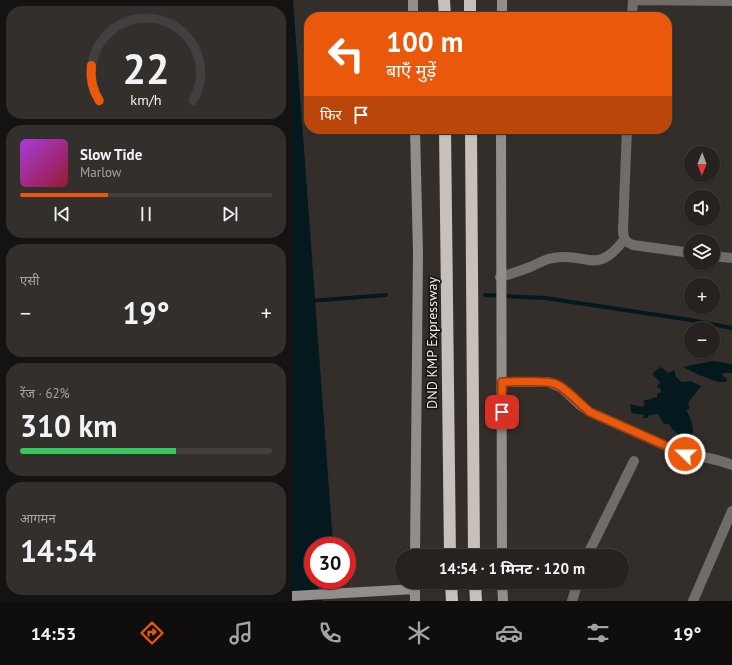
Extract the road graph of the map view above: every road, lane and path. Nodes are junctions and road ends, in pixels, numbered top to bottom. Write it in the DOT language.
graph roads {
  1 [pos="413,0"];
  2 [pos="444,0"];
  3 [pos="470,0"];
  4 [pos="502,0"];
  5 [pos="633,0"];
  6 [pos="732,1"];
  7 [pos="413,12"];
  8 [pos="445,12"];
  9 [pos="470,12"];
  10 [pos="502,12"];
  11 [pos="632,12"];
  12 [pos="415,134"];
  13 [pos="446,134"];
  14 [pos="471,134"];
  15 [pos="501,134"];
  16 [pos="627,134"];
  17 [pos="624,240"];
  18 [pos="684,252"];
  19 [pos="720,257"];
  20 [pos="732,258"];
  21 [pos="501,281"];
  22 [pos="502,382"];
  23 [pos="634,461"];
  24 [pos="732,465"];
  25 [pos="732,511"];
  26 [pos="415,549"];
  27 [pos="450,549"];
  28 [pos="474,549"];
  29 [pos="502,549"];
  30 [pos="590,549"];
  31 [pos="395,588"];
  32 [pos="415,589"];
  33 [pos="451,589"];
  34 [pos="475,589"];
  35 [pos="502,589"];
  36 [pos="576,589"];
  37 [pos="292,596"];
  38 [pos="415,601"];
  39 [pos="452,601"];
  40 [pos="476,601"];
  41 [pos="503,601"];
  42 [pos="572,601"];
  43 [pos="693,601"];
  1 -- 7 [label="street"];
  2 -- 8 [label="highway"];
  3 -- 9 [label="highway"];
  4 -- 10 [label="street"];
  5 -- 6 [label="street"];
  5 -- 11 [label="street"];
  12 -- 26 [label="street"];
  13 -- 27 [label="highway, DND KMP Expressway"];
  14 -- 28 [label="highway"];
  15 -- 21 [label="street"];
  16 -- 17 [label="street"];
  17 -- 18 [label="street"];
  17 -- 21 [label="street"];
  19 -- 20 [label="street"];
  21 -- 22 [label="street"];
  22 -- 24 [label="street"];
  22 -- 29 [label="street"];
  23 -- 30 [label="street"];
  25 -- 43 [label="street"];
  31 -- 37 [label="street"];
  32 -- 38 [label="street"];
  33 -- 39 [label="highway"];
  34 -- 40 [label="highway"];
  35 -- 41 [label="street"];
  36 -- 42 [label="street"];
}
